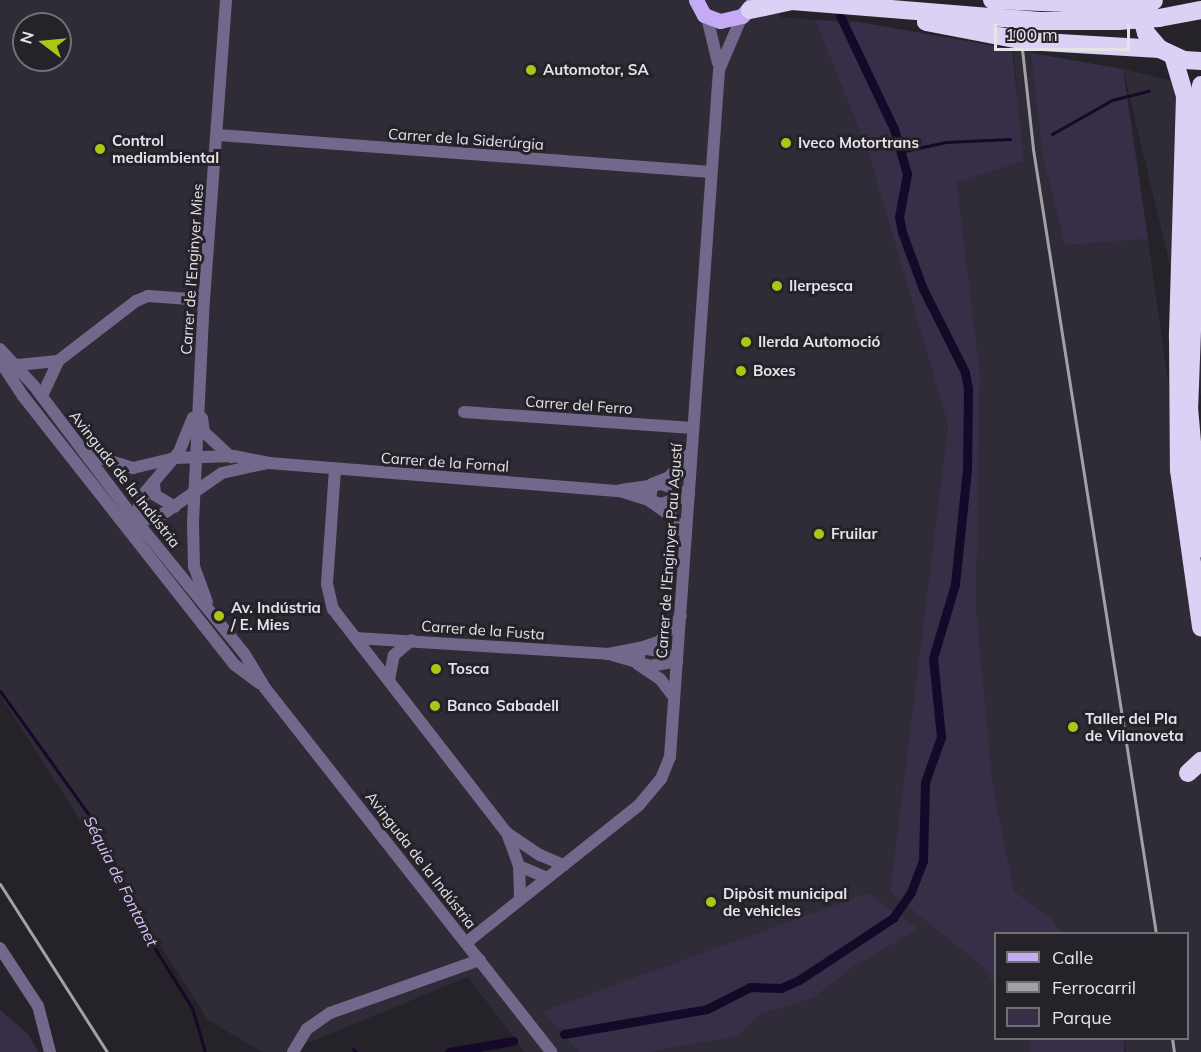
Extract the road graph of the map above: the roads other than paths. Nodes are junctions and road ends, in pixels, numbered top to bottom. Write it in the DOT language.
graph roads {
  1 [pos="226,0"];
  2 [pos="992,0"];
  3 [pos="848,5"];
  4 [pos="1153,5"];
  5 [pos="697,6"];
  6 [pos="749,9"];
  7 [pos="1201,10"];
  8 [pos="1116,13"];
  9 [pos="1166,52"];
  10 [pos="1201,61"];
  11 [pos="719,70"];
  12 [pos="1201,85"];
  13 [pos="218,135"];
  14 [pos="711,172"];
  15 [pos="1198,174"];
  16 [pos="1201,274"];
  17 [pos="204,300"];
  18 [pos="0,350"];
  19 [pos="0,361"];
  20 [pos="58,361"];
  21 [pos="17,365"];
  22 [pos="42,396"];
  23 [pos="199,396"];
  24 [pos="464,412"];
  25 [pos="692,428"];
  26 [pos="89,454"];
  27 [pos="690,454"];
  28 [pos="197,456"];
  29 [pos="231,456"];
  30 [pos="175,458"];
  31 [pos="269,463"];
  32 [pos="335,469"];
  33 [pos="231,471"];
  34 [pos="154,483"];
  35 [pos="652,484"];
  36 [pos="194,490"];
  37 [pos="620,491"];
  38 [pos="689,495"];
  39 [pos="650,501"];
  40 [pos="175,507"];
  41 [pos="118,517"];
  42 [pos="137,522"];
  43 [pos="686,535"];
  44 [pos="138,543"];
  45 [pos="1201,548"];
  46 [pos="209,609"];
  47 [pos="681,616"];
  48 [pos="1201,627"];
  49 [pos="356,638"];
  50 [pos="412,640"];
  51 [pos="640,648"];
  52 [pos="608,654"];
  53 [pos="677,660"];
  54 [pos="638,664"];
  55 [pos="389,680"];
  56 [pos="265,688"];
  57 [pos="674,697"];
  58 [pos="1201,761"];
  59 [pos="1201,776"];
  60 [pos="507,833"];
  61 [pos="540,855"];
  62 [pos="564,865"];
  63 [pos="519,866"];
  64 [pos="547,878"];
  65 [pos="520,899"];
  66 [pos="467,942"];
  67 [pos="0,948"];
  68 [pos="480,960"];
  69 [pos="50,1052"];
  70 [pos="293,1052"];
  71 [pos="551,1052"];
  1 -- 13 [label="street, Carrer de l'Enginyer Mies"];
  2 -- 8 [label="highway"];
  3 -- 6 [label="highway"];
  3 -- 8 [label="highway"];
  3 -- 9 [label="highway"];
  4 -- 7 [label="highway"];
  4 -- 8 [label="highway, bridge"];
  4 -- 9 [label="highway"];
  5 -- 6 [label="main road"];
  5 -- 11 [label="street, Carrer de l'Enginyer Pau Agustí"];
  6 -- 11 [label="street, Carrer de l'Enginyer Pau Agustí"];
  9 -- 10 [label="highway"];
  9 -- 48 [label="highway"];
  11 -- 14 [label="street, Carrer de l'Enginyer Pau Agustí"];
  12 -- 15 [label="highway"];
  13 -- 14 [label="street, Carrer de la Siderúrgia"];
  13 -- 17 [label="street, Carrer de l'Enginyer Mies"];
  14 -- 25 [label="street, Carrer de l'Enginyer Pau Agustí"];
  15 -- 16 [label="highway"];
  15 -- 45 [label="highway"];
  17 -- 20 [label="street"];
  17 -- 23 [label="street, Carrer de l'Enginyer Mies"];
  18 -- 21 [label="street, Avinguda de la Indústria"];
  19 -- 41 [label="street, Avinguda de la Indústria"];
  20 -- 21 [label="street"];
  20 -- 22 [label="street"];
  21 -- 22 [label="street, Avinguda de la Indústria"];
  22 -- 26 [label="street, Avinguda de la Indústria"];
  23 -- 28 [label="street, Carrer de l'Enginyer Mies"];
  23 -- 29 [label="street"];
  23 -- 30 [label="street, Carrer de l'Enginyer Mies"];
  24 -- 25 [label="street, Carrer del Ferro"];
  25 -- 27 [label="street, Carrer de l'Enginyer Pau Agustí"];
  26 -- 30 [label="street, Carrer de la Fornal"];
  26 -- 42 [label="street, Avinguda de la Indústria"];
  27 -- 35 [label="street, Carrer de la Fornal"];
  27 -- 38 [label="street, Carrer de l'Enginyer Pau Agustí"];
  28 -- 29 [label="street, Carrer de la Fornal"];
  28 -- 30 [label="street, Carrer de la Fornal"];
  28 -- 36 [label="street, Carrer de l'Enginyer Mies"];
  29 -- 31 [label="street, Carrer de la Fornal"];
  29 -- 33 [label="street"];
  30 -- 34 [label="street, Carrer de l'Enginyer Mies"];
  31 -- 32 [label="street, Carrer de la Fornal"];
  31 -- 33 [label="street, Carrer de la Fornal"];
  32 -- 37 [label="street, Carrer de la Fornal"];
  32 -- 49 [label="street"];
  33 -- 36 [label="street, Carrer de la Fornal"];
  34 -- 40 [label="street"];
  34 -- 42 [label="street, Carrer de l'Enginyer Mies"];
  35 -- 37 [label="street, Carrer de la Fornal"];
  35 -- 38 [label="street, Carrer de la Fornal"];
  35 -- 39 [label="street"];
  36 -- 40 [label="street, Carrer de la Fornal"];
  36 -- 46 [label="street, Carrer de l'Enginyer Mies"];
  37 -- 39 [label="street, Carrer de la Fornal"];
  38 -- 39 [label="street, Carrer de la Fornal"];
  38 -- 43 [label="street, Carrer de l'Enginyer Pau Agustí"];
  39 -- 43 [label="street, Carrer de la Fornal"];
  40 -- 42 [label="street, Carrer de la Fornal"];
  41 -- 42 [label="street"];
  41 -- 44 [label="street, Avinguda de la Indústria"];
  42 -- 44 [label="street, Carrer de l'Enginyer Mies"];
  42 -- 46 [label="street, Avinguda de la Indústria"];
  43 -- 47 [label="street, Carrer de l'Enginyer Pau Agustí"];
  44 -- 56 [label="street, Avinguda de la Indústria"];
  46 -- 56 [label="street, Avinguda de la Indústria"];
  47 -- 51 [label="street, Carrer de la Fusta"];
  47 -- 53 [label="street, Carrer de l'Enginyer Pau Agustí"];
  49 -- 50 [label="street, Carrer de la Fusta"];
  49 -- 55 [label="street"];
  50 -- 52 [label="street, Carrer de la Fusta"];
  50 -- 55 [label="street"];
  51 -- 52 [label="street, Carrer de la Fusta"];
  51 -- 53 [label="street, Carrer de la Fusta"];
  51 -- 54 [label="street"];
  52 -- 54 [label="street, Carrer de la Fusta"];
  53 -- 54 [label="street, Carrer de la Fusta"];
  53 -- 57 [label="street, Carrer de l'Enginyer Pau Agustí"];
  54 -- 57 [label="street, Carrer de la Fusta"];
  55 -- 60 [label="street"];
  56 -- 66 [label="street, Avinguda de la Indústria"];
  57 -- 62 [label="street, Carrer de l'Enginyer Pau Agustí"];
  58 -- 59 [label="highway"];
  60 -- 61 [label="street"];
  60 -- 63 [label="street"];
  61 -- 62 [label="street"];
  61 -- 64 [label="street"];
  62 -- 64 [label="street, Carrer de l'Enginyer Pau Agustí"];
  63 -- 64 [label="street"];
  63 -- 65 [label="street"];
  64 -- 65 [label="street, Carrer de l'Enginyer Pau Agustí"];
  65 -- 66 [label="street, Carrer de l'Enginyer Pau Agustí"];
  66 -- 68 [label="street, Avinguda de la Indústria"];
  67 -- 69 [label="street"];
  68 -- 70 [label="street"];
  68 -- 71 [label="street, Avinguda de la Indústria"];
}
